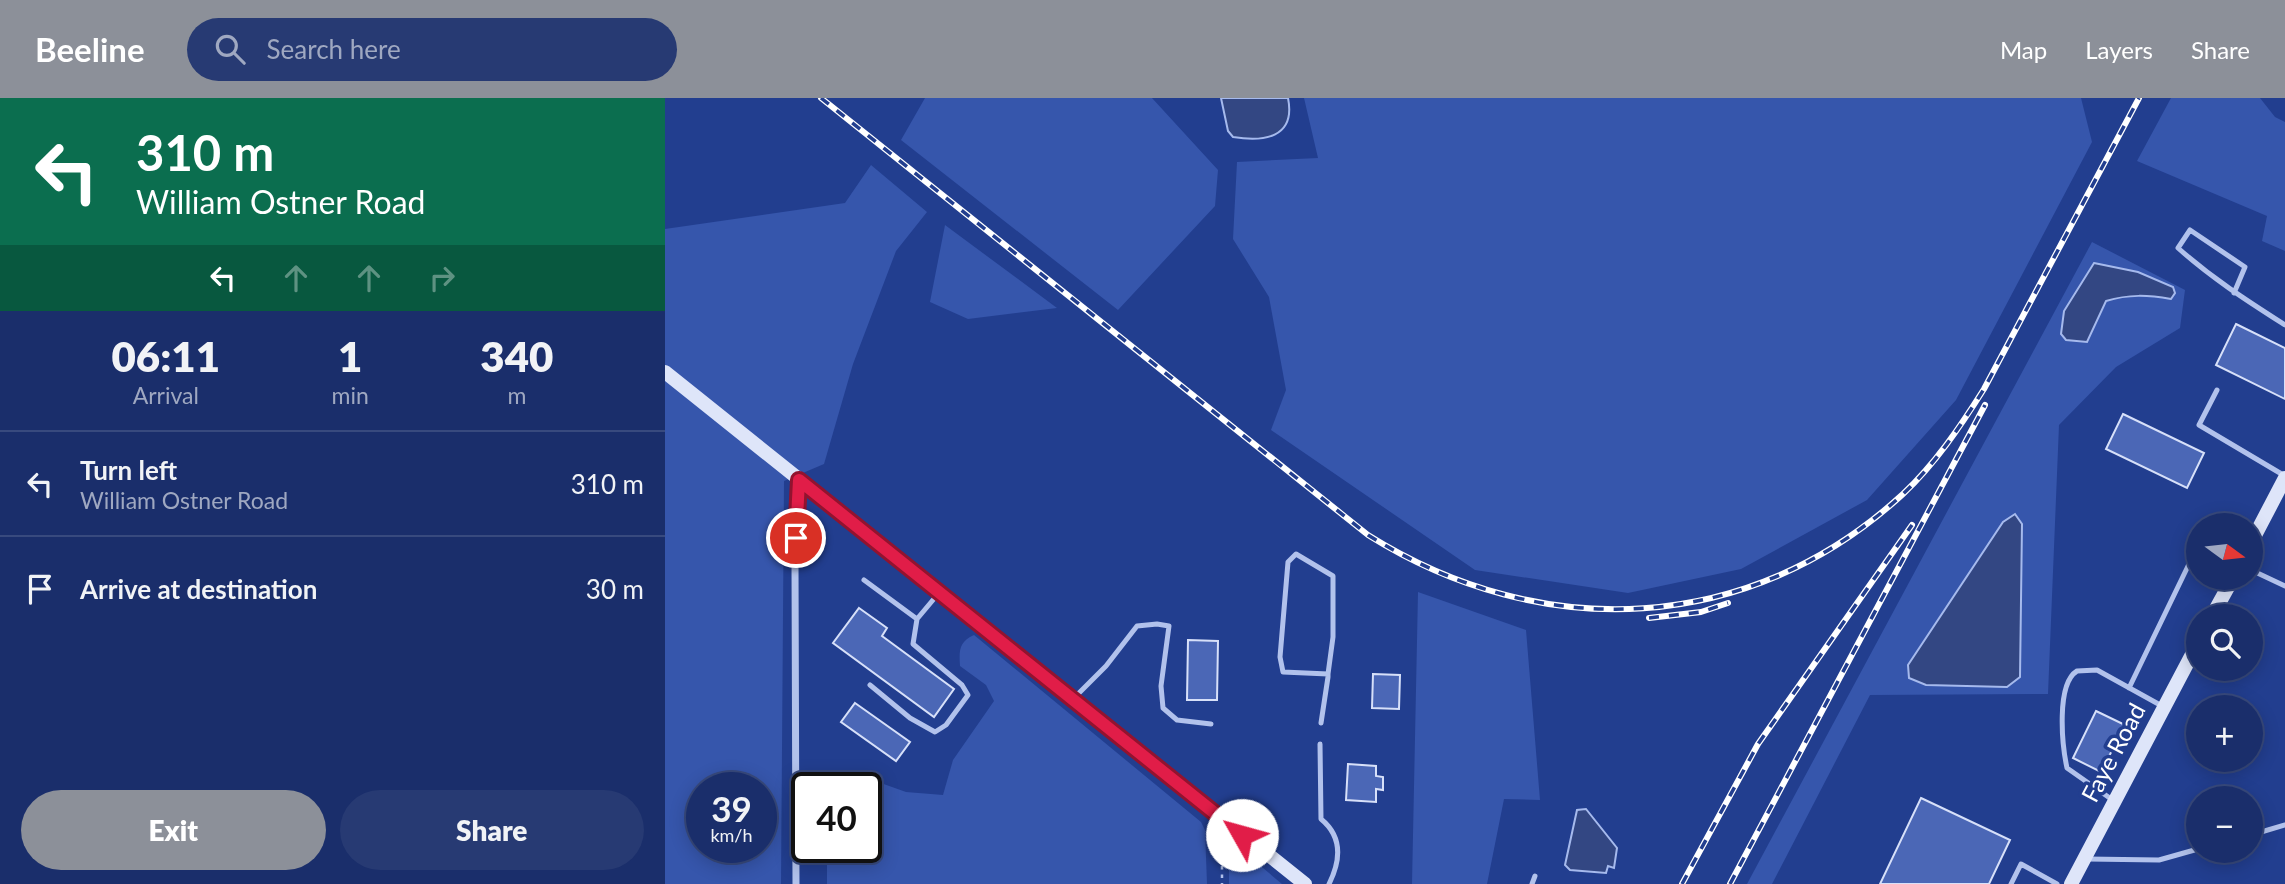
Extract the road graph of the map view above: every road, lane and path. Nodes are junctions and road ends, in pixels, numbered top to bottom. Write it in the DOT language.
graph roads {
  1 [pos="2234,293"];
  2 [pos="2285,325"];
  3 [pos="665,372"];
  4 [pos="2217,390"];
  5 [pos="2285,477"];
  6 [pos="799,480"];
  7 [pos="2263,520"];
  8 [pos="2186,570"];
  9 [pos="2263,576"];
  10 [pos="864,580"];
  11 [pos="2285,586"];
  12 [pos="940,592"];
  13 [pos="917,619"];
  14 [pos="2186,666"];
  15 [pos="1328,674"];
  16 [pos="870,685"];
  17 [pos="2130,688"];
  18 [pos="1073,699"];
  19 [pos="2164,707"];
  20 [pos="1321,723"];
  21 [pos="1211,724"];
  22 [pos="1320,744"];
  23 [pos="2115,801"];
  24 [pos="1221,818"];
  25 [pos="2285,825"];
  26 [pos="2263,831"];
  27 [pos="2186,852"];
  28 [pos="2084,859"];
  29 [pos="1535,876"];
  30 [pos="796,884"];
  31 [pos="1222,884"];
  32 [pos="1305,884"];
  33 [pos="1329,884"];
  34 [pos="1532,884"];
  35 [pos="2011,884"];
  36 [pos="2057,884"];
  37 [pos="2071,884"];
  1 -- 1 [label="lane"];
  1 -- 2 [label="lane"];
  3 -- 6 [label="street"];
  4 -- 5 [label="lane"];
  5 -- 7 [label="street"];
  6 -- 12 [label="street"];
  6 -- 30 [label="street"];
  8 -- 17 [label="lane"];
  9 -- 11 [label="lane"];
  10 -- 13 [label="lane"];
  12 -- 13 [label="lane"];
  12 -- 18 [label="street"];
  13 -- 16 [label="lane"];
  14 -- 19 [label="street, Faye Road"];
  15 -- 15 [label="lane"];
  15 -- 20 [label="lane"];
  17 -- 19 [label="lane"];
  17 -- 23 [label="lane"];
  18 -- 21 [label="lane"];
  18 -- 24 [label="street"];
  19 -- 23 [label="street, Faye Road"];
  22 -- 33 [label="lane"];
  23 -- 28 [label="street, Faye Road"];
  24 -- 31 [label="path"];
  24 -- 32 [label="street"];
  25 -- 26 [label="lane"];
  27 -- 28 [label="lane"];
  28 -- 37 [label="street, Faye Road"];
  29 -- 34 [label="lane"];
  35 -- 36 [label="lane"];
}
